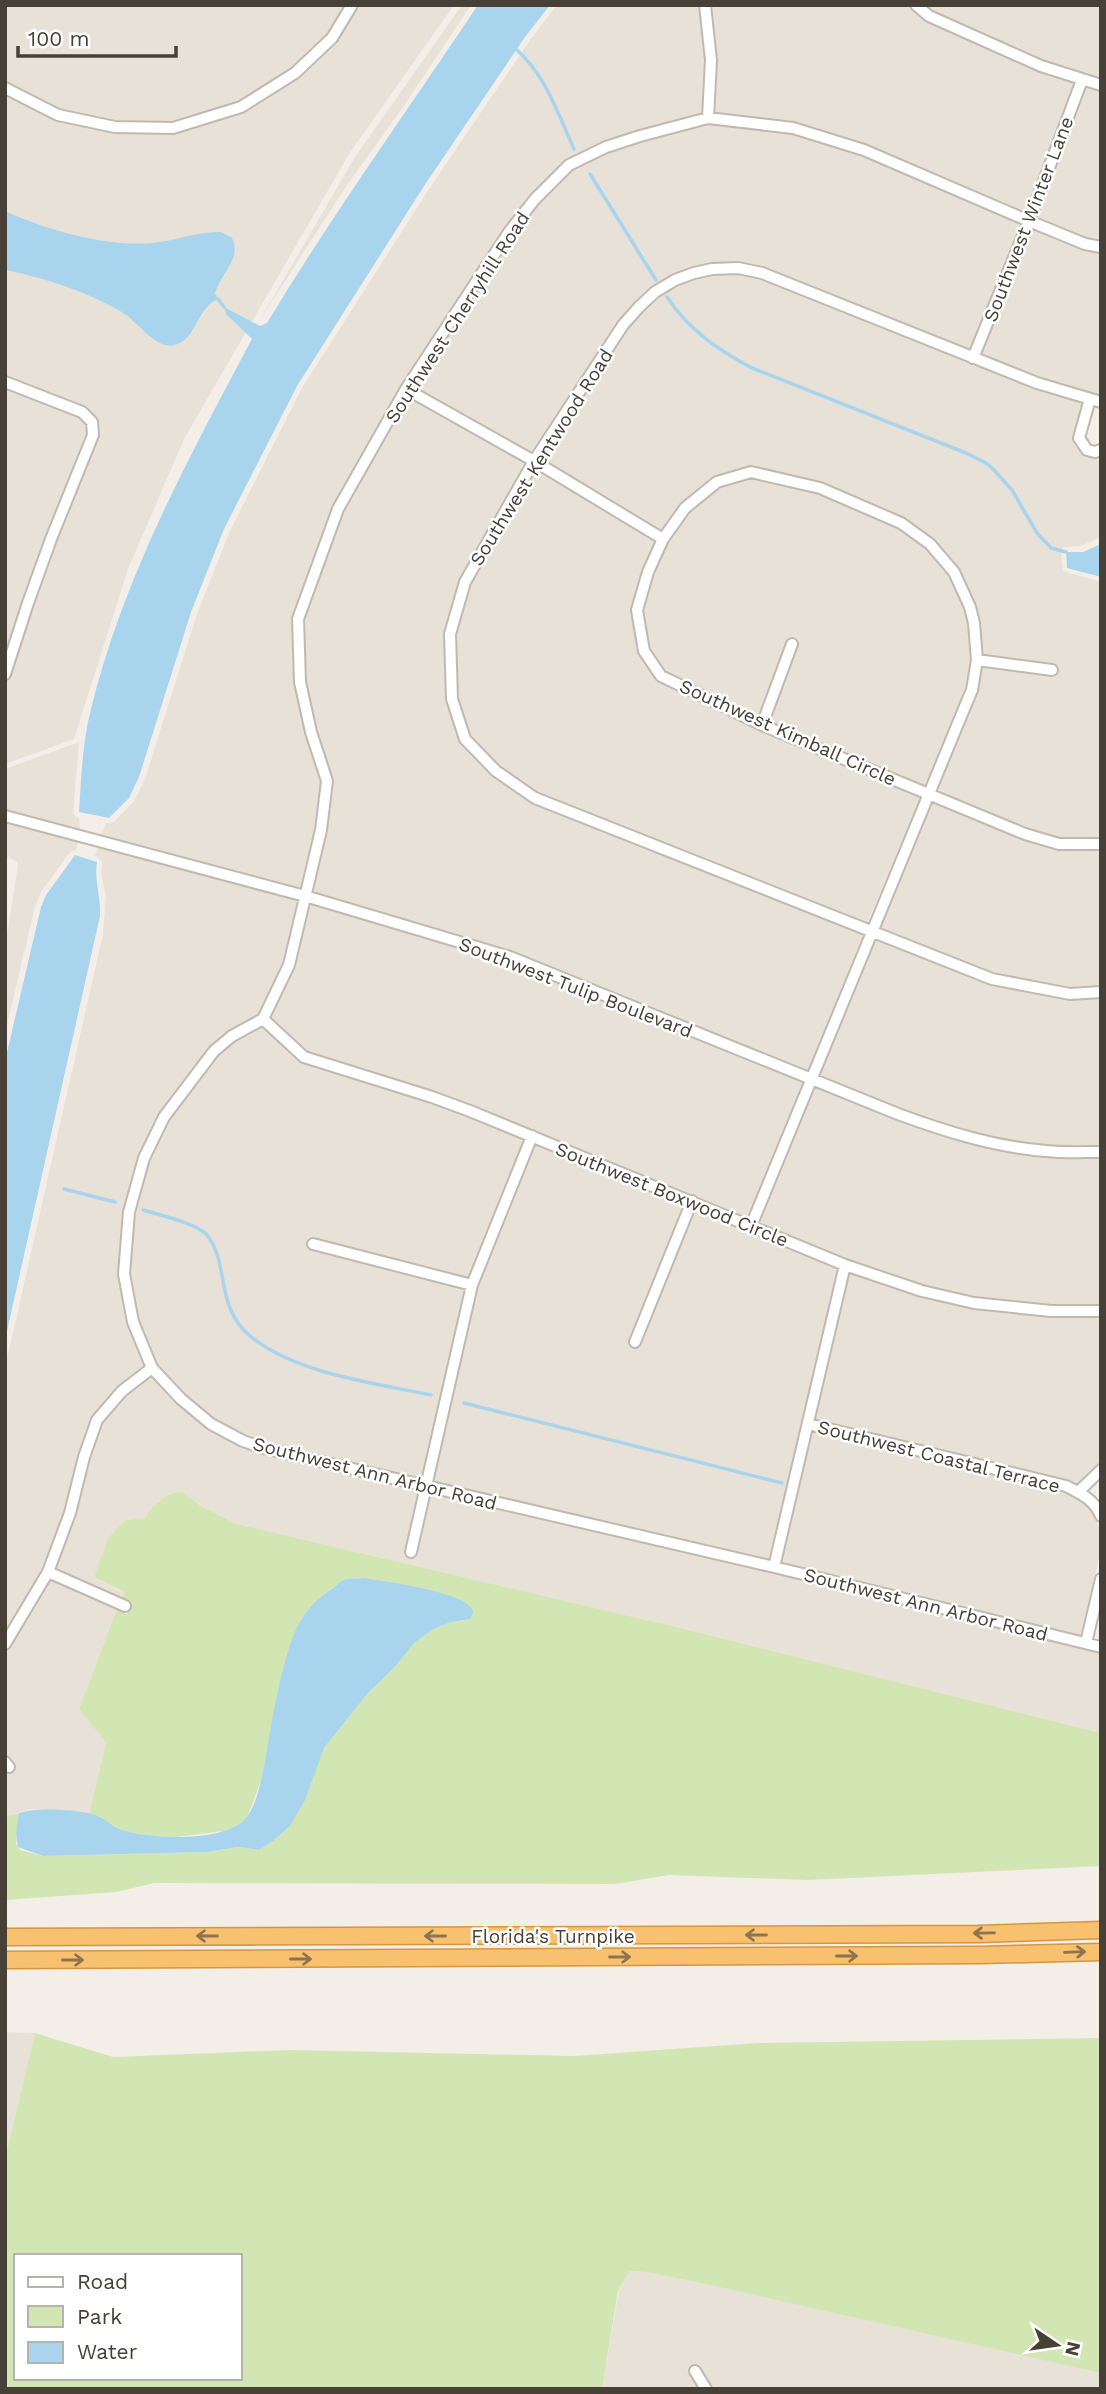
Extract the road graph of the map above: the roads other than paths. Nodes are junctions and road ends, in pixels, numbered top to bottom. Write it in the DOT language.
graph roads {
  1 [pos="352,5"];
  2 [pos="705,5"];
  3 [pos="916,5"];
  4 [pos="1082,80"];
  5 [pos="1101,85"];
  6 [pos="5,88"];
  7 [pos="708,118"];
  8 [pos="1028,221"];
  9 [pos="1101,247"];
  10 [pos="972,358"];
  11 [pos="5,382"];
  12 [pos="406,389"];
  13 [pos="1095,400"];
  14 [pos="1101,450"];
  15 [pos="534,461"];
  16 [pos="663,539"];
  17 [pos="792,644"];
  18 [pos="977,660"];
  19 [pos="1052,670"];
  20 [pos="5,674"];
  21 [pos="762,725"];
  22 [pos="929,794"];
  23 [pos="5,816"];
  24 [pos="1101,844"];
  25 [pos="305,895"];
  26 [pos="871,932"];
  27 [pos="1101,992"];
  28 [pos="263,1019"];
  29 [pos="812,1079"];
  30 [pos="533,1136"];
  31 [pos="1101,1152"];
  32 [pos="692,1201"];
  33 [pos="751,1226"];
  34 [pos="313,1244"];
  35 [pos="845,1265"];
  36 [pos="472,1285"];
  37 [pos="1101,1311"];
  38 [pos="635,1342"];
  39 [pos="152,1368"];
  40 [pos="808,1424"];
  41 [pos="1101,1470"];
  42 [pos="425,1488"];
  43 [pos="1078,1492"];
  44 [pos="1100,1510"];
  45 [pos="411,1552"];
  46 [pos="774,1567"];
  47 [pos="48,1572"];
  48 [pos="1101,1579"];
  49 [pos="125,1606"];
  50 [pos="1086,1643"];
  51 [pos="5,1644"];
  52 [pos="1101,1647"];
  53 [pos="1101,1930"];
  54 [pos="5,1937"];
  55 [pos="1101,1952"];
  56 [pos="5,1960"];
  57 [pos="695,2371"];
  58 [pos="706,2389"];
  1 -- 6 [label="street"];
  2 -- 7 [label="street"];
  3 -- 4 [label="street"];
  4 -- 5 [label="street"];
  4 -- 8 [label="street, Southwest Winter Lane"];
  7 -- 8 [label="street, Southwest Cherryhill Road"];
  7 -- 12 [label="street, Southwest Cherryhill Road"];
  8 -- 9 [label="street, Southwest Cherryhill Road"];
  8 -- 10 [label="street, Southwest Winter Lane"];
  10 -- 13 [label="street, Southwest Kentwood Road"];
  10 -- 15 [label="street, Southwest Kentwood Road"];
  11 -- 20 [label="street"];
  12 -- 15 [label="street"];
  12 -- 25 [label="street, Southwest Cherryhill Road"];
  13 -- 14 [label="street"];
  15 -- 16 [label="street"];
  15 -- 26 [label="street, Southwest Kentwood Road"];
  16 -- 18 [label="street, Southwest Kimball Circle"];
  16 -- 21 [label="street, Southwest Kimball Circle"];
  17 -- 21 [label="street"];
  18 -- 19 [label="street"];
  18 -- 22 [label="street, Southwest Kimball Circle"];
  21 -- 22 [label="street, Southwest Kimball Circle"];
  22 -- 24 [label="street"];
  22 -- 26 [label="street, Southwest Kimball Circle"];
  23 -- 25 [label="street, Southwest Tulip Boulevard"];
  25 -- 28 [label="street"];
  25 -- 29 [label="street, Southwest Tulip Boulevard"];
  26 -- 27 [label="street, Southwest Kentwood Road"];
  26 -- 29 [label="street, Southwest Kimball Circle"];
  28 -- 30 [label="street, Southwest Boxwood Circle"];
  28 -- 39 [label="street, Southwest Ann Arbor Road"];
  29 -- 31 [label="street, Southwest Tulip Boulevard"];
  29 -- 33 [label="street, Southwest Kimball Circle"];
  30 -- 32 [label="street, Southwest Boxwood Circle"];
  30 -- 36 [label="street"];
  32 -- 33 [label="street, Southwest Boxwood Circle"];
  32 -- 38 [label="street"];
  33 -- 35 [label="street, Southwest Boxwood Circle"];
  34 -- 36 [label="street"];
  35 -- 37 [label="street, Southwest Boxwood Circle"];
  35 -- 40 [label="street"];
  36 -- 42 [label="street"];
  39 -- 42 [label="street, Southwest Ann Arbor Road"];
  39 -- 47 [label="street"];
  40 -- 43 [label="street, Southwest Coastal Terrace"];
  40 -- 46 [label="street"];
  41 -- 43 [label="street"];
  42 -- 45 [label="street"];
  42 -- 46 [label="street, Southwest Ann Arbor Road"];
  43 -- 44 [label="street, Southwest Coastal Terrace"];
  46 -- 50 [label="street, Southwest Ann Arbor Road"];
  47 -- 49 [label="street"];
  47 -- 51 [label="street"];
  48 -- 50 [label="street"];
  50 -- 52 [label="street, Southwest Ann Arbor Road"];
  53 -- 54 [label="highway, Florida's Turnpike, one-way"];
  56 -- 55 [label="highway, Florida's Turnpike, one-way"];
  57 -- 58 [label="street"];
}
